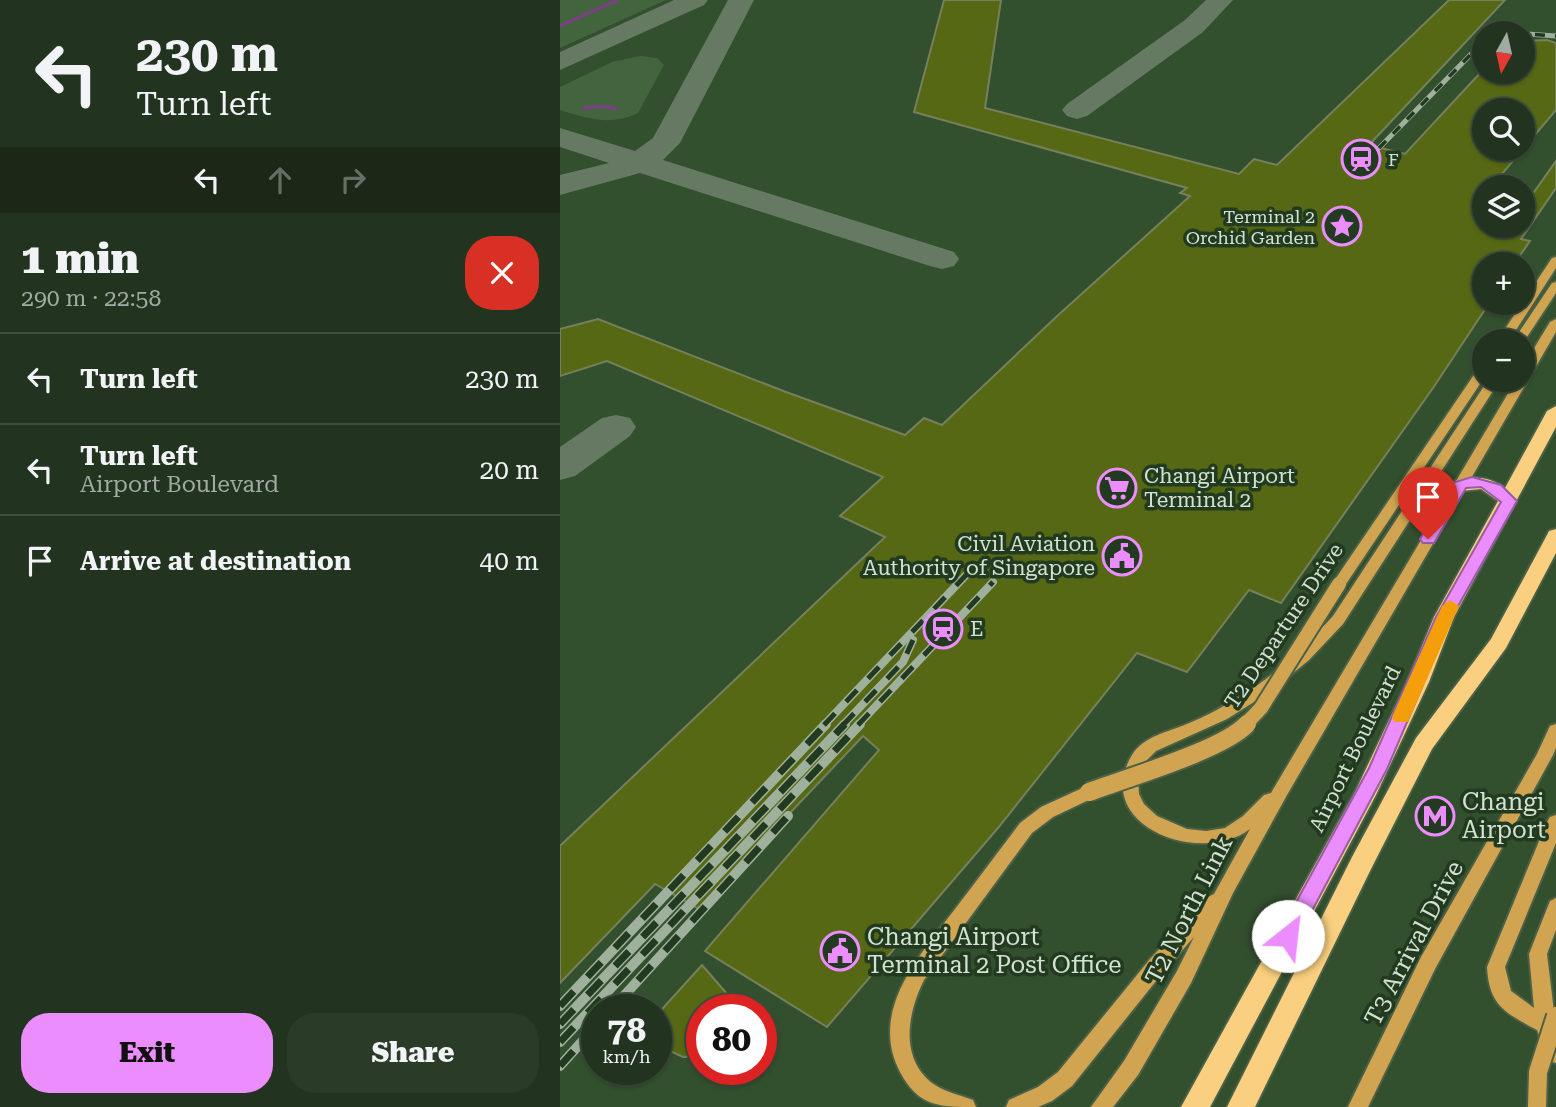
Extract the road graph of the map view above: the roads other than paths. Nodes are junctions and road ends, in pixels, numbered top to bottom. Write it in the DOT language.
graph roads {
  1 [pos="1556,260"];
  2 [pos="1556,285"];
  3 [pos="1556,322"];
  4 [pos="1511,329"];
  5 [pos="1527,329"];
  6 [pos="1535,358"];
  7 [pos="1472,387"];
  8 [pos="1486,392"];
  9 [pos="1515,392"];
  10 [pos="1556,411"];
  11 [pos="1461,485"];
  12 [pos="1509,501"];
  13 [pos="1556,535"];
  14 [pos="1556,730"];
  15 [pos="1315,731"];
  16 [pos="1281,790"];
  17 [pos="1556,822"];
  18 [pos="1226,889"];
  19 [pos="1556,906"];
  20 [pos="1551,1020"];
  21 [pos="1556,1054"];
  22 [pos="966,1107"];
  23 [pos="1016,1107"];
  24 [pos="1101,1107"];
  25 [pos="1195,1107"];
  26 [pos="1241,1107"];
  27 [pos="1358,1107"];
  28 [pos="1537,1107"];
  1 -- 4 [label="main road"];
  2 -- 5 [label="main road"];
  3 -- 6 [label="main road, Airport Boulevard"];
  7 -- 22 [label="main road, T2 Departure Drive, bridge"];
  8 -- 16 [label="main road"];
  9 -- 11 [label="main road, Airport Boulevard"];
  10 -- 12 [label="highway, Airport Boulevard"];
  11 -- 12 [label="highway"];
  11 -- 15 [label="main road, Airport Boulevard"];
  12 -- 25 [label="highway, Airport Boulevard"];
  13 -- 26 [label="highway"];
  14 -- 27 [label="main road, T3 Arrival Drive"];
  15 -- 16 [label="main road, T2 North Link"];
  16 -- 18 [label="main road, T2 North Link"];
  17 -- 20 [label="main road"];
  18 -- 23 [label="main road"];
  18 -- 24 [label="main road, T2 North Link"];
  19 -- 20 [label="main road"];
  20 -- 21 [label="main road"];
  20 -- 28 [label="main road, bridge"];
}
